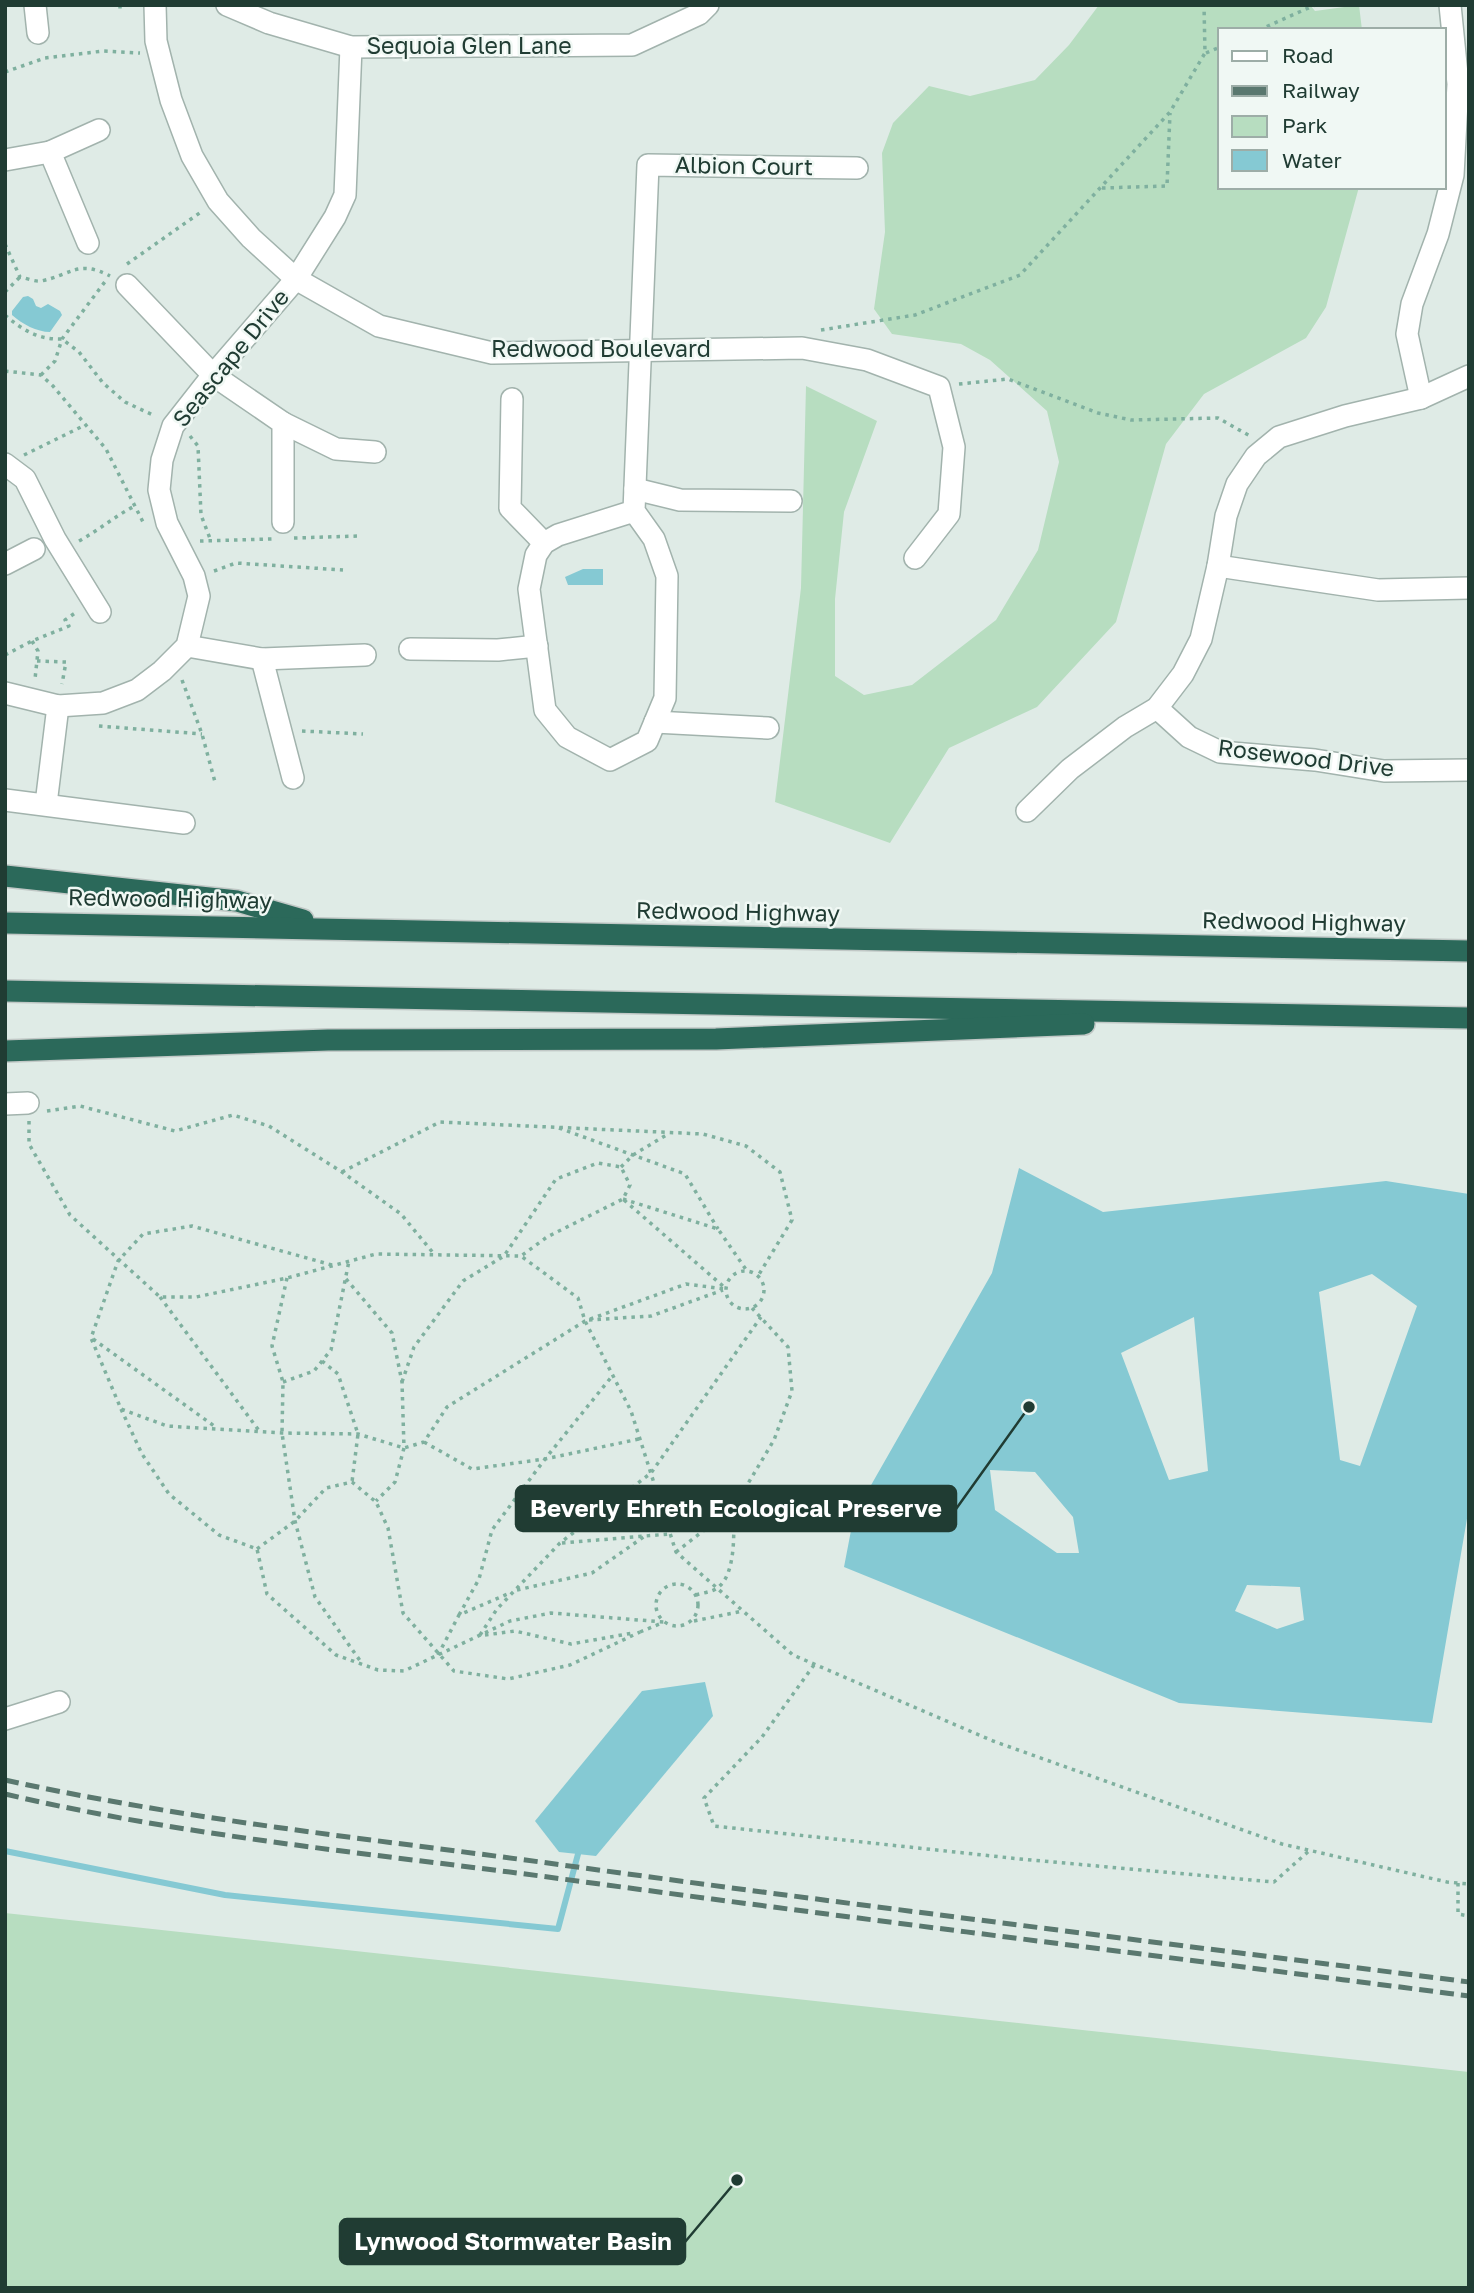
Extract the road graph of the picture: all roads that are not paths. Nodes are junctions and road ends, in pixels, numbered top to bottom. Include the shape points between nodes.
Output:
1 (35, 5) edge
2 (155, 5) edge
3 (227, 5) edge
4 (708, 5) edge
5 (1450, 5) edge
6 (38, 33) dead end
7 (351, 47) junction
8 (1463, 85) edge
9 (99, 130) dead end
10 (50, 152) junction
11 (5, 160) edge
12 (857, 168) dead end
13 (88, 243) dead end
14 (296, 278) junction
15 (118, 281) road end
16 (642, 350) junction
17 (213, 374) junction
18 (1469, 376) edge
19 (1421, 398) junction
20 (512, 399) dead end
21 (283, 423) junction
22 (375, 452) dead end
23 (11, 461) edge
24 (635, 489) junction
25 (791, 501) dead end
26 (634, 511) junction
27 (283, 522) dead end
28 (544, 543) junction
29 (34, 549) dead end
30 (915, 558) dead end
31 (5, 564) edge
32 (1218, 566) junction
33 (1469, 588) edge
34 (100, 612) dead end
35 (187, 646) junction
36 (537, 646) junction
37 (410, 649) dead end
38 (365, 655) dead end
39 (262, 659) junction
40 (5, 693) edge
41 (58, 706) junction
42 (1157, 708) junction
43 (655, 722) junction
44 (768, 728) dead end
45 (1469, 770) edge
46 (293, 778) dead end
47 (5, 800) edge
48 (46, 804) junction
49 (1027, 811) dead end
50 (184, 823) dead end
51 (5, 876) edge
52 (5, 923) edge
53 (328, 928) junction
54 (1469, 951) edge
55 (5, 991) edge
56 (1307, 1015) junction
57 (1469, 1018) edge
58 (5, 1051) edge
59 (29, 1103) road end
60 (5, 1104) edge
61 (59, 1702) dead end
62 (5, 1718) edge

1 - 6 street
2 - 14 street, Redwood Boulevard via 156,41 170,100 192,156 218,201
3 - 7 street, Sequoia Glen Lane via 269,23
4 - 7 street, Sequoia Glen Lane via 699,14 632,45
5 - 8 street
7 - 14 street, Seascape Drive via 345,195
8 - 19 street via 1453,175 1438,234 1412,304 1408,334
9 - 10 street
10 - 11 street
10 - 13 street
12 - 16 street, Albion Court via 648,165
14 - 16 street, Redwood Boulevard via 379,326 492,353
14 - 17 street, Seascape Drive
15 - 17 street
16 - 24 street
16 - 30 street, Redwood Boulevard via 802,348 867,360 939,387 954,447 949,514
17 - 21 street
17 - 35 street, Seascape Drive via 173,426 159,490 167,523 194,576 198,596
18 - 19 street
19 - 32 street via 1315,425 1279,437 1268,446 1237,484
20 - 28 street via 510,508
21 - 22 street via 336,449
21 - 27 street
23 - 34 street
24 - 25 street via 680,500
24 - 26 street
26 - 28 street
26 - 43 street via 654,539 667,576 665,698
28 - 36 street via 536,555 529,589
29 - 31 street
32 - 33 street via 1378,590
32 - 42 street via 1201,639 1183,674
35 - 39 street
35 - 41 street via 136,690 103,703
36 - 37 street
36 - 43 street via 545,710 567,737 610,760 647,741
38 - 39 street
39 - 46 street
40 - 41 street
41 - 48 street
42 - 45 street, Rosewood Drive via 1189,737 1220,752 1384,771
42 - 49 street via 1070,769
43 - 44 street
47 - 48 street
48 - 50 street
51 - 53 highway via 237,901
52 - 53 highway, Redwood Highway
53 - 54 highway, Redwood Highway
55 - 56 highway
56 - 57 highway
56 - 58 highway via 716,1038 328,1040
59 - 60 street
61 - 62 street

